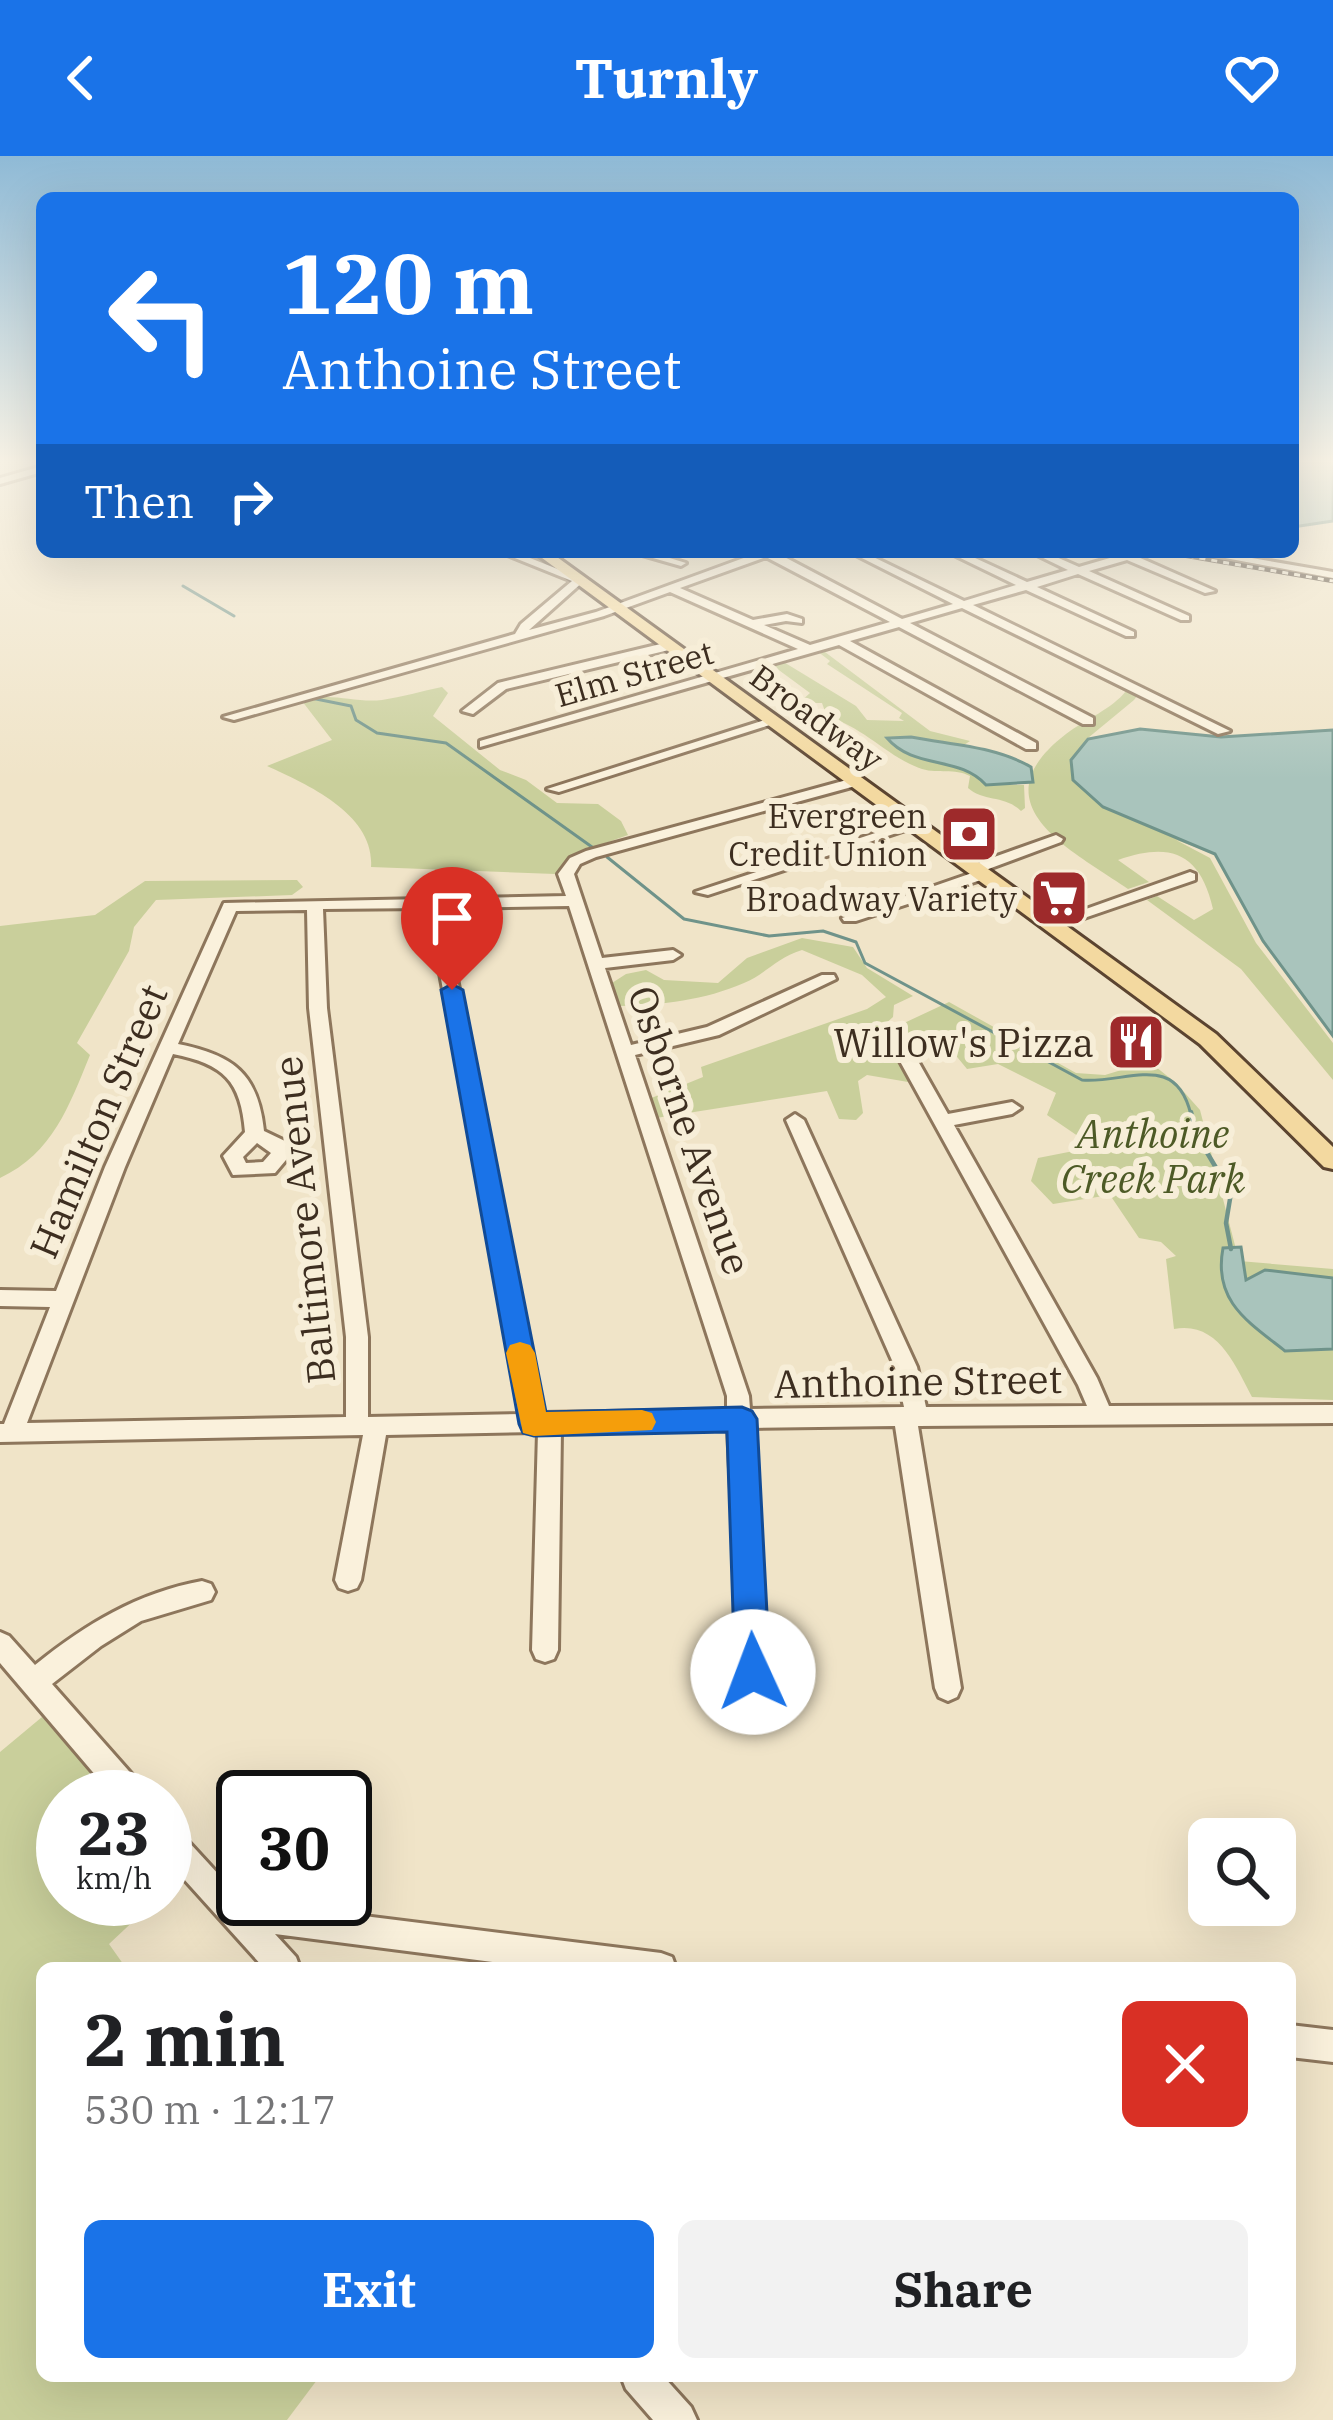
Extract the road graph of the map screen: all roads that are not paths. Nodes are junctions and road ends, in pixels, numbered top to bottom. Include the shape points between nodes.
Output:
1 (547, 568) edge
2 (563, 568) edge
3 (726, 568) edge
4 (798, 568) edge
5 (887, 568) edge
6 (986, 568) edge
7 (1070, 568) edge
8 (1088, 568) edge
9 (1154, 568) edge
10 (1290, 568) edge
11 (1077, 571) junction
12 (1333, 575) edge
13 (580, 580) junction
14 (1025, 586) junction
15 (670, 588) junction
16 (1209, 591) dead end
17 (962, 604) junction
18 (617, 608) junction
19 (1185, 618) dead end
20 (798, 621) dead end
21 (900, 623) junction
22 (751, 624) junction
23 (1130, 634) dead end
24 (520, 637) junction
25 (839, 640) junction
26 (669, 646) junction
27 (808, 650) junction
28 (713, 677) junction
29 (468, 711) dead end
30 (229, 717) dead end
31 (1088, 721) dead end
32 (773, 722) junction
33 (1223, 731) dead end
34 (485, 744) dead end
35 (1031, 746) dead end
36 (854, 782) junction
37 (554, 789) dead end
38 (914, 825) junction
39 (1057, 839) dead end
40 (978, 872) junction
41 (1190, 877) dead end
42 (703, 892) dead end
43 (575, 901) junction
44 (315, 904) junction
45 (436, 904) junction
46 (850, 918) dead end
47 (1049, 925) junction
48 (673, 956) dead end
49 (597, 964) junction
50 (828, 979) dead end
51 (168, 1048) junction
52 (626, 1052) junction
53 (905, 1054) dead end
54 (1012, 1108) dead end
55 (795, 1120) dead end
56 (942, 1120) junction
57 (255, 1134) dead end
58 (1333, 1161) edge
59 (0, 1298) edge
60 (61, 1299) junction
61 (1101, 1414) junction
62 (1333, 1414) edge
63 (911, 1417) junction
64 (742, 1419) junction
65 (542, 1424) junction
66 (366, 1426) junction
67 (6, 1433) edge
68 (348, 1580) dead end
69 (202, 1592) dead end
70 (0, 1644) edge
71 (545, 1651) dead end
72 (753, 1672) dead end
73 (33, 1683) junction
74 (948, 1688) dead end
75 (109, 1770) edge
76 (192, 1865) edge
77 (216, 1891) edge
78 (249, 1926) edge
79 (327, 1926) edge
80 (280, 1962) edge
81 (613, 1962) edge
82 (1296, 2042) edge
83 (1333, 2046) edge
84 (644, 2382) edge
85 (678, 2420) edge

1 - 13 street
2 - 13 main road, Broadway
3 - 15 street
4 - 21 street
5 - 17 street
6 - 14 street
7 - 11 street
8 - 11 street, Elm Street
9 - 16 street
10 - 12 street
11 - 14 street, Elm Street
11 - 19 street
13 - 18 main road, Broadway
13 - 24 street
14 - 17 street, Elm Street
14 - 23 street
15 - 18 street
15 - 22 street
17 - 21 street, Elm Street
17 - 33 street
18 - 24 street
18 - 26 main road, Broadway
20 - 22 street
21 - 25 street, Elm Street
21 - 31 street
22 - 27 street
24 - 30 street
25 - 27 street, Elm Street
25 - 35 street
26 - 28 main road, Broadway
26 - 29 street via 502,686
27 - 28 street, Elm Street
28 - 32 main road, Broadway
28 - 34 street, Elm Street
32 - 36 main road, Broadway
32 - 37 street
36 - 38 main road, Broadway
36 - 43 street, Osborne Avenue via 591,854 566,874
38 - 40 main road, Broadway
38 - 42 street
39 - 40 street
40 - 46 street
40 - 47 main road, Broadway
41 - 47 street
43 - 45 street
43 - 49 street, Osborne Avenue
44 - 45 street
44 - 51 street, Hamilton Street via 230,906
44 - 66 street, Baltimore Avenue via 318,1008
45 - 65 street
47 - 58 main road, Broadway via 1223,1052
48 - 49 street
49 - 52 street, Osborne Avenue
50 - 52 street via 713,1030
51 - 57 street via 214,1060 243,1080
51 - 60 street, Hamilton Street
52 - 64 street, Osborne Avenue
53 - 56 street
54 - 56 street
55 - 63 street via 906,1367
56 - 61 street
59 - 60 street
60 - 67 street, Hamilton Street
61 - 62 street, Anthoine Street
61 - 63 street, Anthoine Street
63 - 64 street, Anthoine Street
63 - 74 street
64 - 65 street, Anthoine Street
64 - 72 street, Osborne Avenue
65 - 66 street, Anthoine Street
65 - 71 street
66 - 67 street, Anthoine Street
66 - 68 street, Baltimore Avenue
69 - 73 street via 122,1614
70 - 73 street
73 - 75 street
76 - 77 street
78 - 80 street
79 - 81 street
82 - 83 street
84 - 85 street

